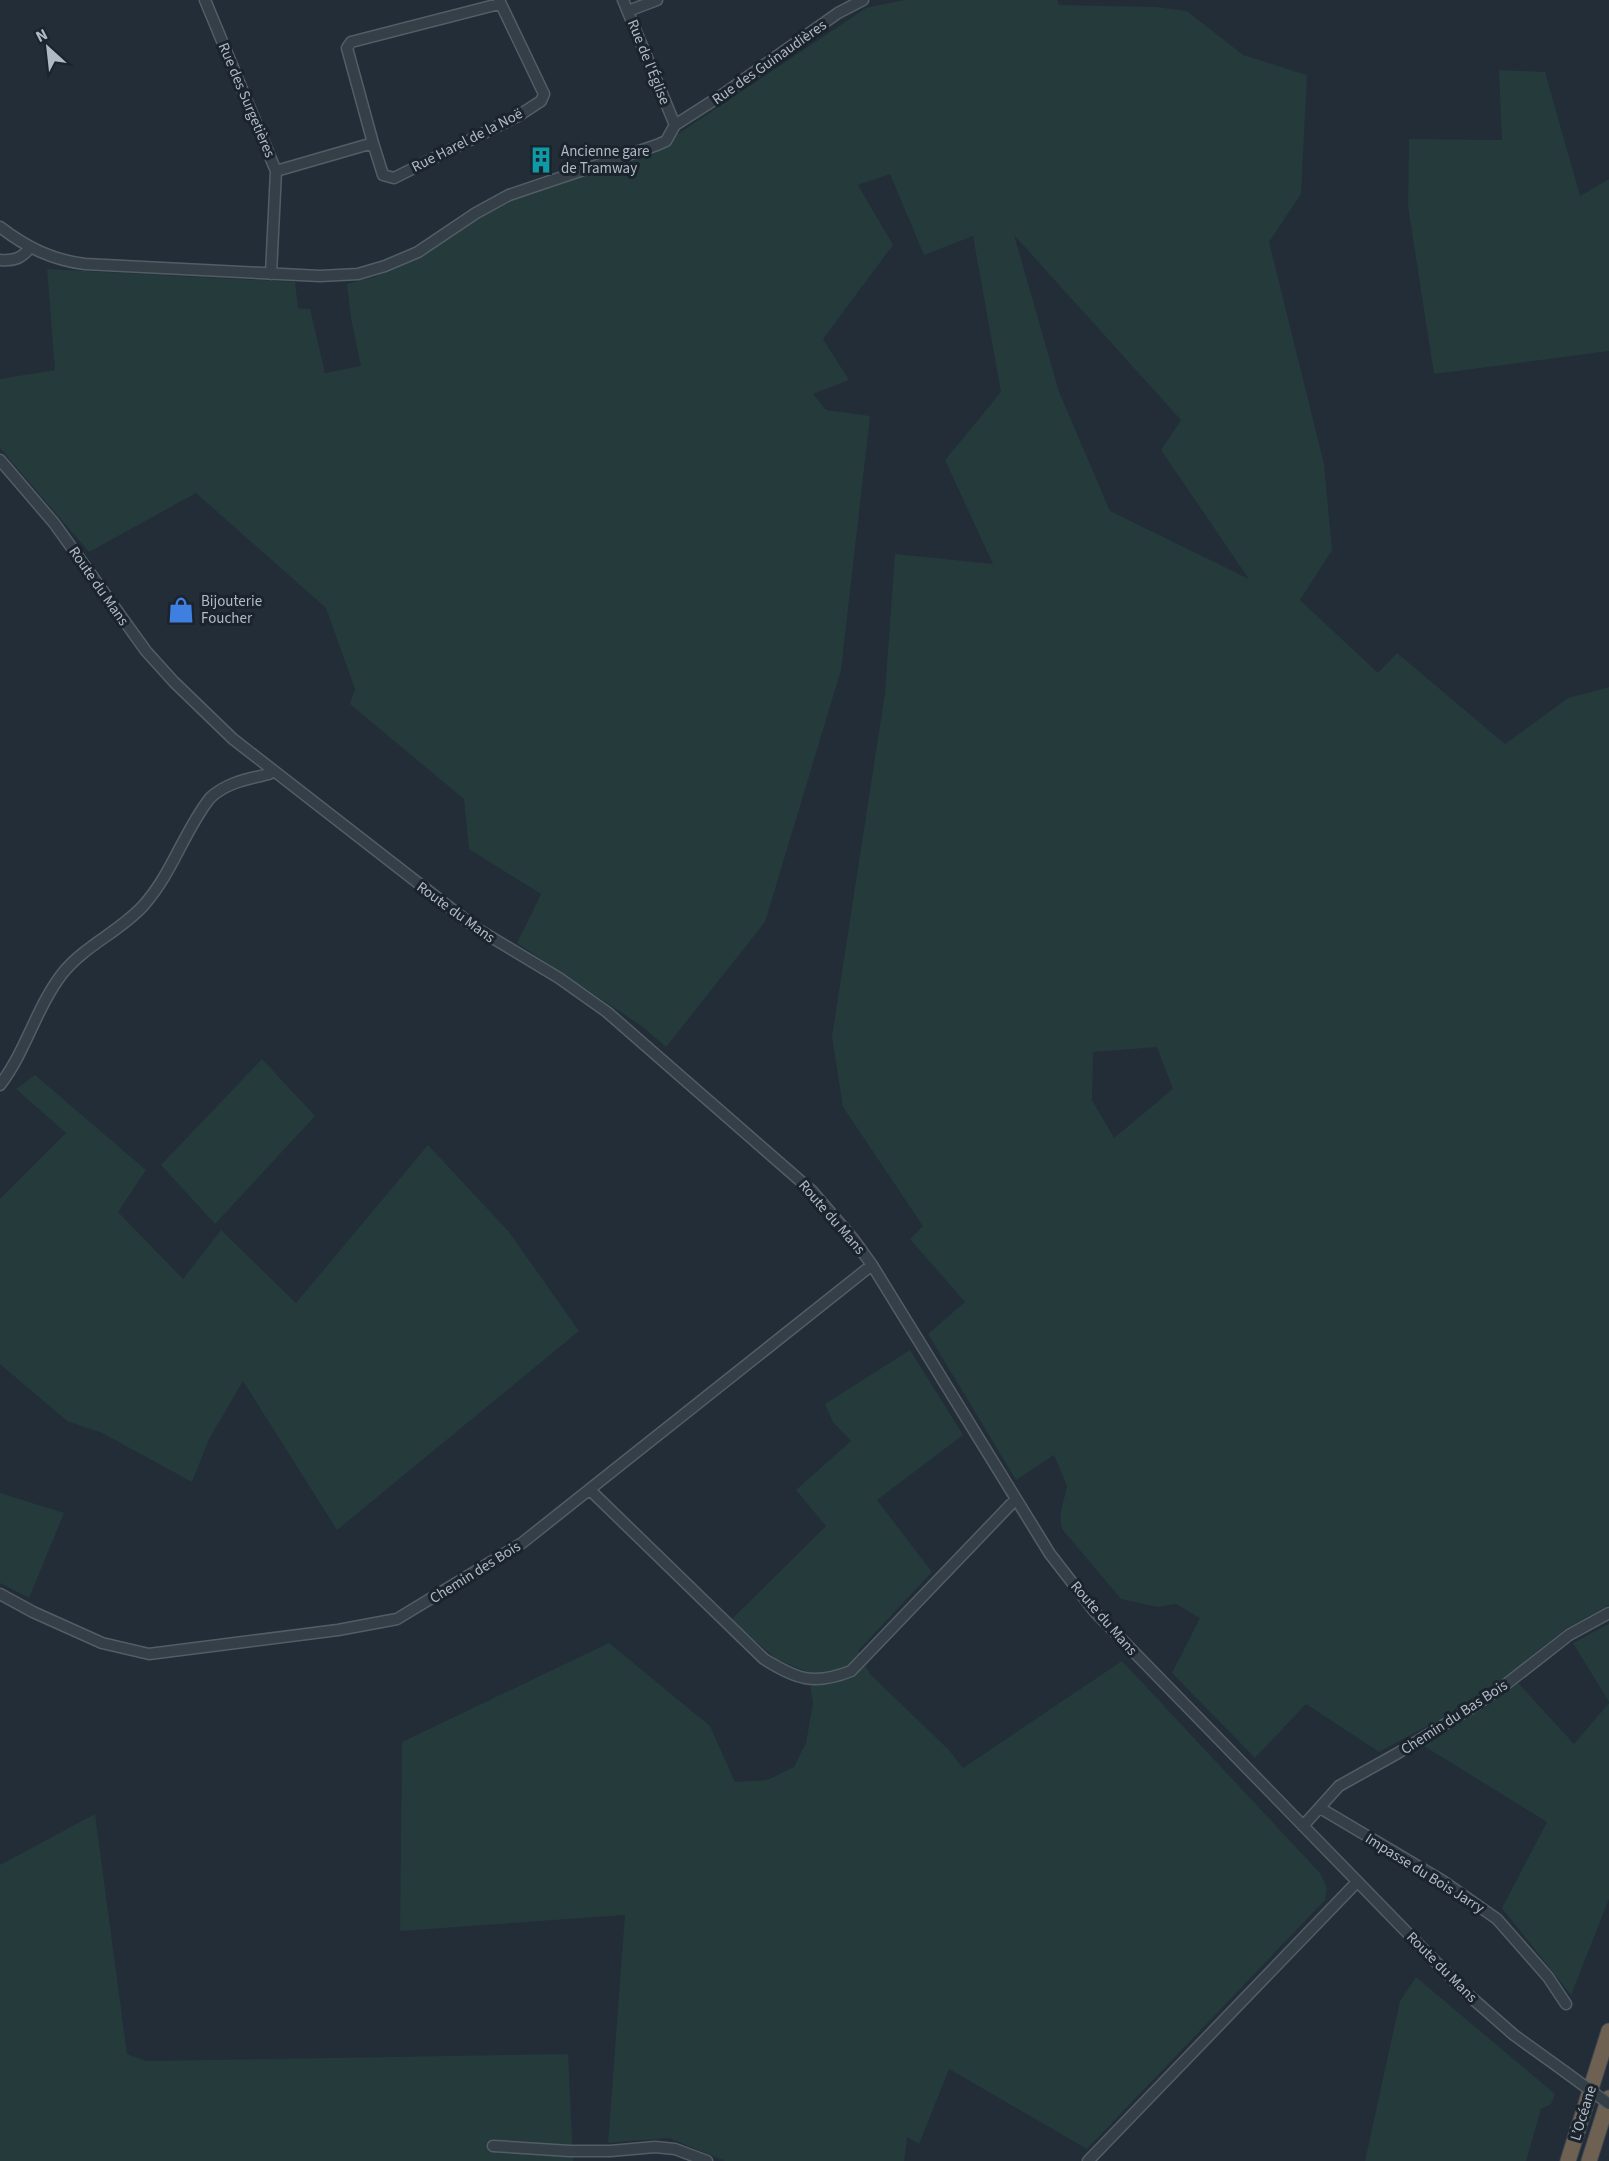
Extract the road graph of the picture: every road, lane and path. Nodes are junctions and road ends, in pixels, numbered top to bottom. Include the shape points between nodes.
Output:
1 (205, 0) edge
2 (623, 0) edge
3 (657, 0) edge
4 (863, 0) edge
5 (499, 2) edge
6 (628, 11) junction
7 (675, 125) junction
8 (373, 143) junction
9 (276, 171) junction
10 (0, 227) edge
11 (30, 247) junction
12 (0, 260) edge
13 (271, 274) junction
14 (0, 460) edge
15 (272, 770) junction
16 (0, 1085) edge
17 (872, 1265) junction
18 (590, 1490) junction
19 (1016, 1500) junction
20 (0, 1594) edge
21 (1609, 1612) edge
22 (1320, 1808) junction
23 (1303, 1827) junction
24 (1357, 1882) junction
25 (1566, 2004) dead end
26 (1609, 2031) edge
27 (1609, 2098) edge
28 (1609, 2104) edge
29 (493, 2145) dead end
30 (707, 2161) edge
31 (1088, 2161) edge
32 (1568, 2161) edge
33 (1589, 2161) edge

1 - 9 street, Rue des Surgetières
2 - 6 street, Rue de l'Église
3 - 6 street
4 - 7 street, Rue des Guinaudières via 838,13
5 - 8 street, Rue Harel de la Noë via 351,42 347,48
5 - 8 street, Rue Harel de la Noë via 544,93 541,101 394,178 383,175
6 - 7 street, Rue de l'Église
7 - 13 street, Rue des Guinaudières via 666,141 509,195 418,252 385,267 340,276
8 - 9 street
9 - 13 street, Rue des Surgetières
10 - 11 street, Rue des Guinaudières
11 - 12 street via 19,258
11 - 13 street, Rue des Guinaudières via 85,264
14 - 15 street, Route du Mans via 54,523 162,669 232,739
15 - 16 street via 223,787 210,798 155,891 126,922 63,974
15 - 17 street, Route du Mans via 467,922 583,994 615,1019 806,1186
17 - 18 street, Chemin des Bois
17 - 19 street, Route du Mans
18 - 19 street via 764,1659 809,1680 851,1671
18 - 20 street, Chemin des Bois via 522,1543 414,1610 397,1618 338,1630 149,1654 102,1643
19 - 23 street, Route du Mans via 1050,1554 1095,1612
21 - 22 street, Chemin du Bas Bois via 1569,1635 1473,1707 1339,1786
22 - 23 street, Chemin du Bas Bois
22 - 25 street, Impasse du Bois Jarry via 1443,1881 1497,1919 1548,1977
23 - 24 street, Route du Mans
24 - 28 street, Route du Mans, bridge via 1465,1992 1514,2035
24 - 31 street
26 - 32 highway, L’Océane
27 - 33 highway, L’Océane
29 - 30 street via 570,2151 655,2147 675,2149

